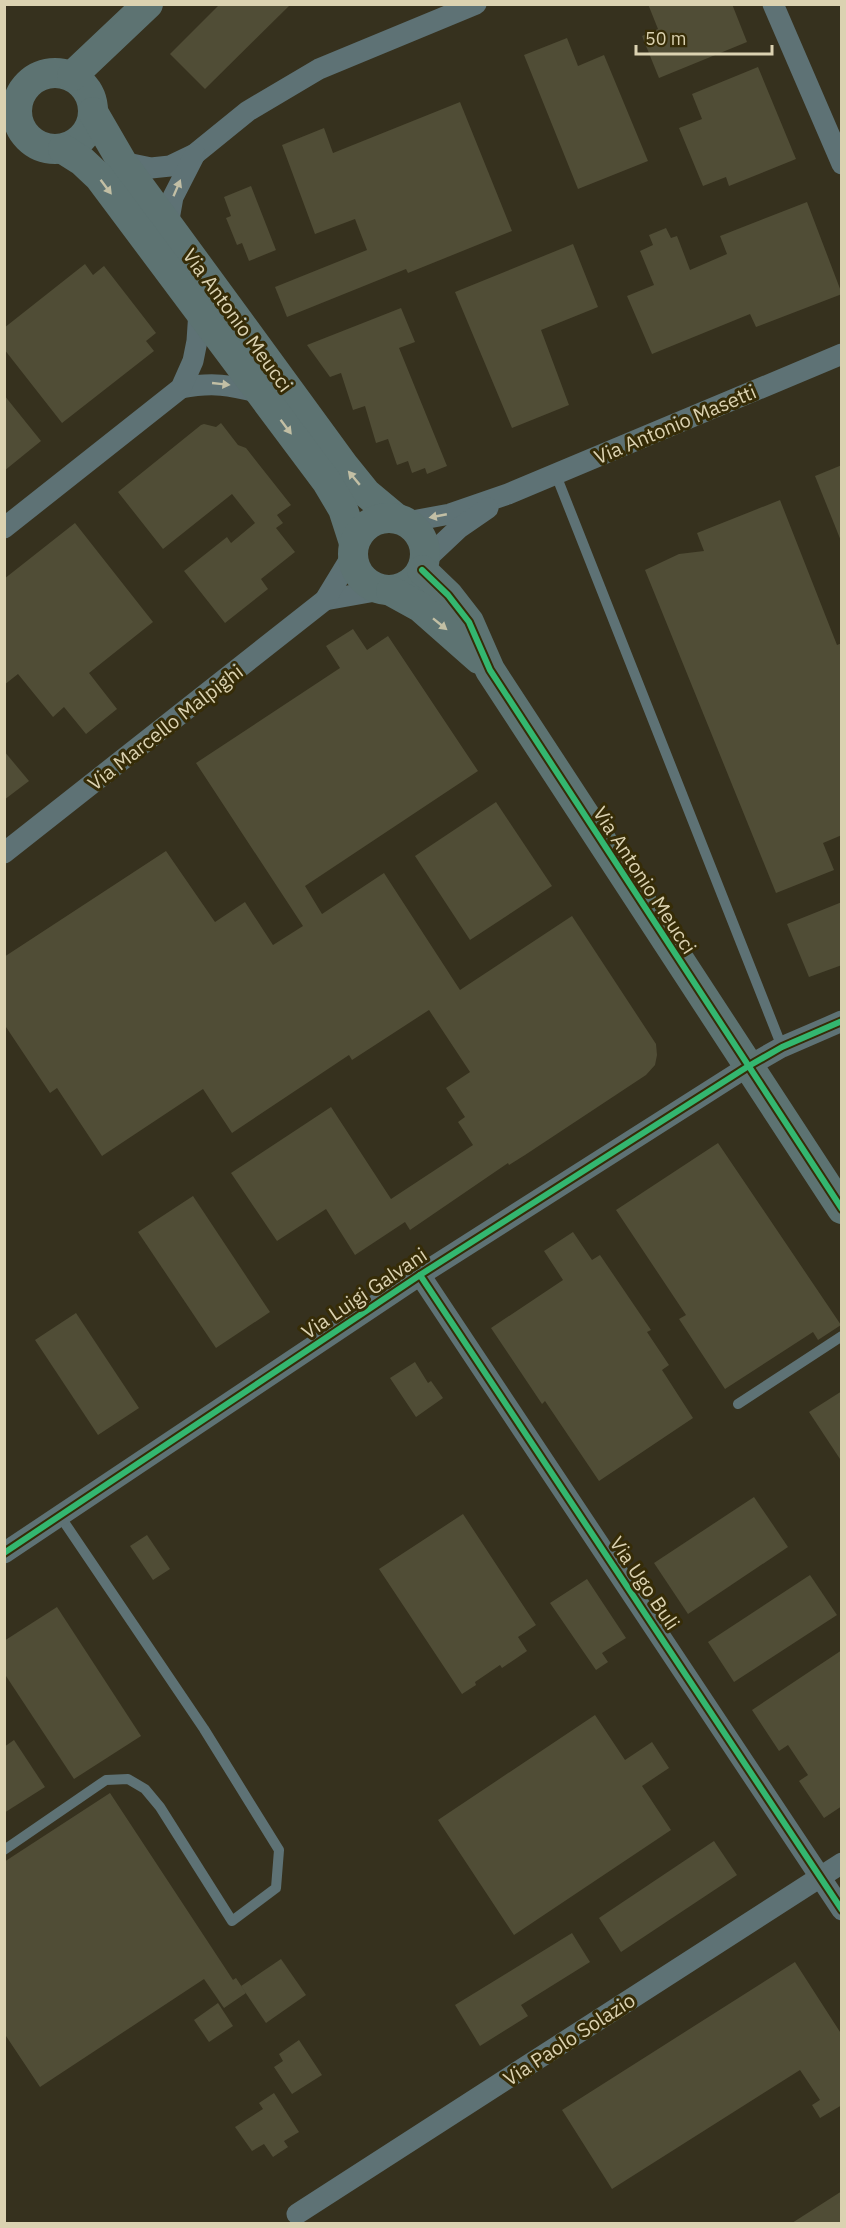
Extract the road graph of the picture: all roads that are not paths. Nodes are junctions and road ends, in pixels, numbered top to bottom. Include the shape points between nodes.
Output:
1 (148, 4) edge
2 (476, 4) edge
3 (773, 4) edge
4 (72, 76) junction
5 (93, 112) junction
6 (12, 135) edge
7 (63, 149) junction
8 (195, 154) junction
9 (122, 162) junction
10 (842, 164) edge
11 (168, 225) junction
12 (199, 311) junction
13 (842, 354) edge
14 (180, 388) junction
15 (261, 393) junction
16 (556, 475) junction
17 (508, 494) junction
18 (401, 520) junction
19 (4, 528) edge
20 (353, 549) junction
21 (424, 565) junction
22 (386, 591) junction
23 (325, 600) junction
24 (490, 670) junction
25 (4, 853) edge
26 (842, 1021) edge
27 (782, 1047) junction
28 (747, 1067) junction
29 (842, 1209) edge
30 (420, 1275) junction
31 (842, 1336) edge
32 (738, 1404) dead end
33 (60, 1516) junction
34 (4, 1553) edge
35 (4, 1850) edge
36 (842, 1863) edge
37 (820, 1877) junction
38 (842, 1910) edge
39 (297, 2214) dead end

1 - 4 street
2 - 8 street via 319,69 248,111
3 - 10 street
4 - 5 street via 88,91
4 - 6 street via 46,74 23,88
5 - 7 street via 84,135
5 - 9 street, Via Antonio Meucci
6 - 7 street via 27,138 38,146
7 -> 12 street, Via Antonio Meucci via 99,177
8 - 9 street via 170,166 151,168
11 -> 8 street via 173,197
9 - 11 street, Via Antonio Meucci
18 -> 11 street, Via Antonio Meucci via 366,493 345,467
12 - 14 street via 193,361
12 - 15 street, Via Antonio Meucci
13 - 16 street, Via Antonio Masetti
14 -> 15 street via 207,383
14 - 19 street
15 -> 20 street, Via Antonio Meucci via 343,509
16 - 17 street, Via Antonio Masetti
16 - 27 lane
17 -> 18 street, Via Antonio Masetti via 450,514
17 - 21 street, Via Antonio Masetti via 459,528
18 - 20 street via 375,521 359,534
18 - 21 street via 422,538
20 - 22 street via 359,575 366,583
20 - 23 street, Via Marcello Malpighi
21 - 22 street via 407,586
21 - 24 street, Via Antonio Meucci via 468,622
22 - 23 street, Via Marcello Malpighi
22 -> 24 street, Via Antonio Meucci via 428,614
23 - 25 street, Via Marcello Malpighi
24 - 28 street, Via Antonio Meucci
26 - 27 street, Via Luigi Galvani
27 - 28 street, Via Luigi Galvani
28 - 29 street, Via Antonio Meucci
28 - 30 street, Via Luigi Galvani
30 - 33 street, Via Luigi Galvani
30 - 37 street, Via Ugo Buli
31 - 32 lane
33 - 34 street, Via Luigi Galvani
33 - 35 lane via 204,1729 279,1850 276,1888 231,1921 160,1807 145,1789 128,1779 106,1780
36 - 37 street, Via Paolo Solazio
37 - 38 street, Via Ugo Buli
37 - 39 street, Via Paolo Solazio

